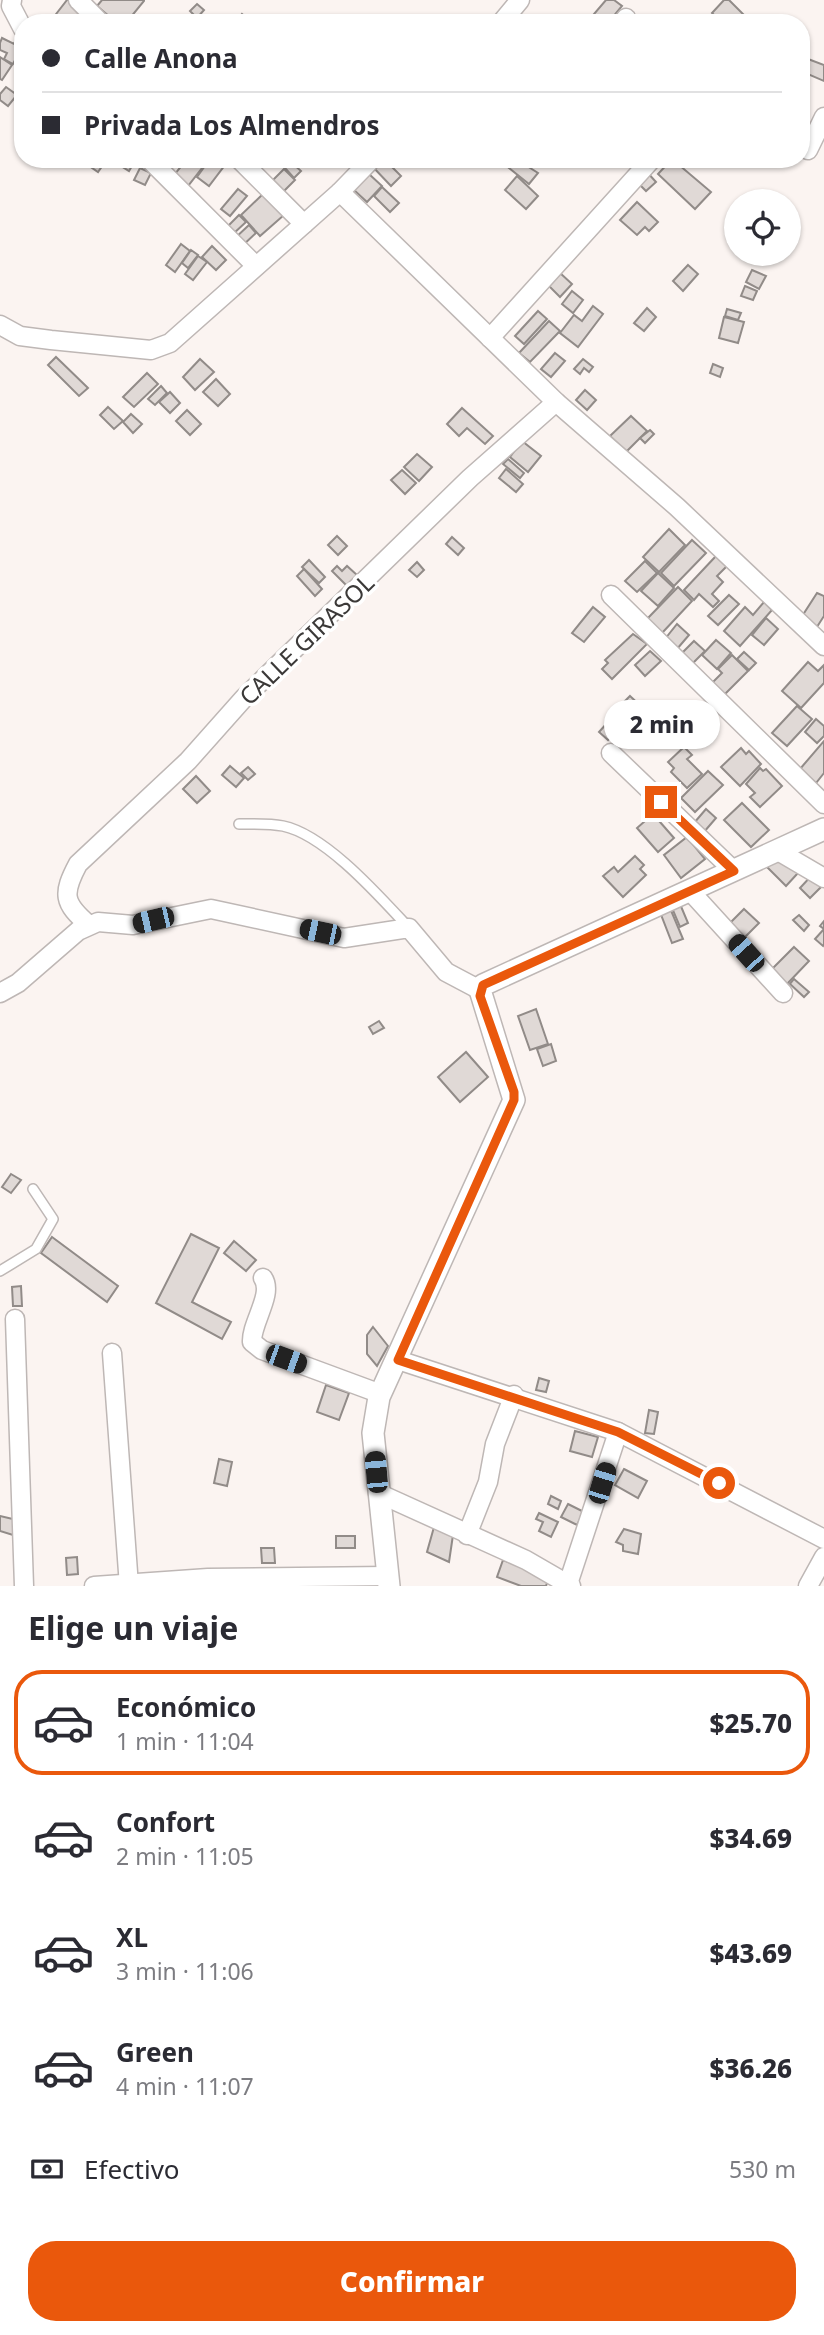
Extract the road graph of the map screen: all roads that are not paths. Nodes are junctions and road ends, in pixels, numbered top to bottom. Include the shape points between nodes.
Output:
1 (78, 0) edge
2 (520, 0) edge
3 (92, 14) edge
4 (508, 14) edge
5 (824, 117) edge
6 (811, 151) edge
7 (158, 168) edge
8 (248, 168) edge
9 (363, 168) edge
10 (644, 168) edge
11 (340, 192) junction
12 (304, 224) junction
13 (256, 266) junction
14 (0, 325) edge
15 (489, 338) junction
16 (555, 402) junction
17 (611, 595) dead end
18 (824, 646) edge
19 (611, 753) dead end
20 (824, 804) edge
21 (239, 824) dead end
22 (824, 829) edge
23 (778, 851) junction
24 (734, 871) junction
25 (824, 878) edge
26 (691, 891) junction
27 (89, 925) junction
28 (408, 928) junction
29 (480, 990) junction
30 (0, 993) edge
31 (783, 993) dead end
32 (33, 1189) dead end
33 (0, 1271) edge
34 (263, 1278) dead end
35 (15, 1319) dead end
36 (112, 1353) dead end
37 (398, 1360) junction
38 (381, 1394) junction
39 (514, 1395) junction
40 (618, 1432) junction
41 (378, 1493) junction
42 (467, 1535) junction
43 (824, 1539) edge
44 (824, 1558) edge
45 (388, 1581) edge
46 (129, 1585) edge
47 (570, 1585) edge
48 (24, 1586) edge
49 (94, 1586) edge
50 (808, 1586) edge

1 - 3 street
2 - 4 street
5 - 6 street
7 - 13 street
8 - 12 street
9 - 11 street
10 - 15 street
11 - 12 street
11 - 15 street
12 - 13 street
13 - 14 street via 170,343 151,350 20,336
15 - 16 street
16 - 18 street via 677,507
16 - 27 street, CALLE GIRASOL via 470,478 244,698 188,761 78,864 66,896 72,911
17 - 20 street
19 - 24 street
21 - 28 lane via 285,826 318,844 357,874
22 - 23 street
23 - 24 street
23 - 25 street
24 - 26 street
26 - 29 street
26 - 31 street
27 - 28 street via 133,925 211,908 344,938
27 - 30 street
28 - 29 street via 446,972
29 - 37 street via 514,1100
32 - 33 lane via 54,1219 36,1249
34 - 38 street via 267,1288 252,1342 262,1350
35 - 48 street
36 - 46 street
37 - 38 street
37 - 39 street
38 - 41 street via 373,1433
39 - 40 street
39 - 42 street
40 - 43 street
40 - 47 street
41 - 42 street
41 - 45 street
42 - 47 street
44 - 50 street
45 - 46 street via 208,1578
46 - 49 street

